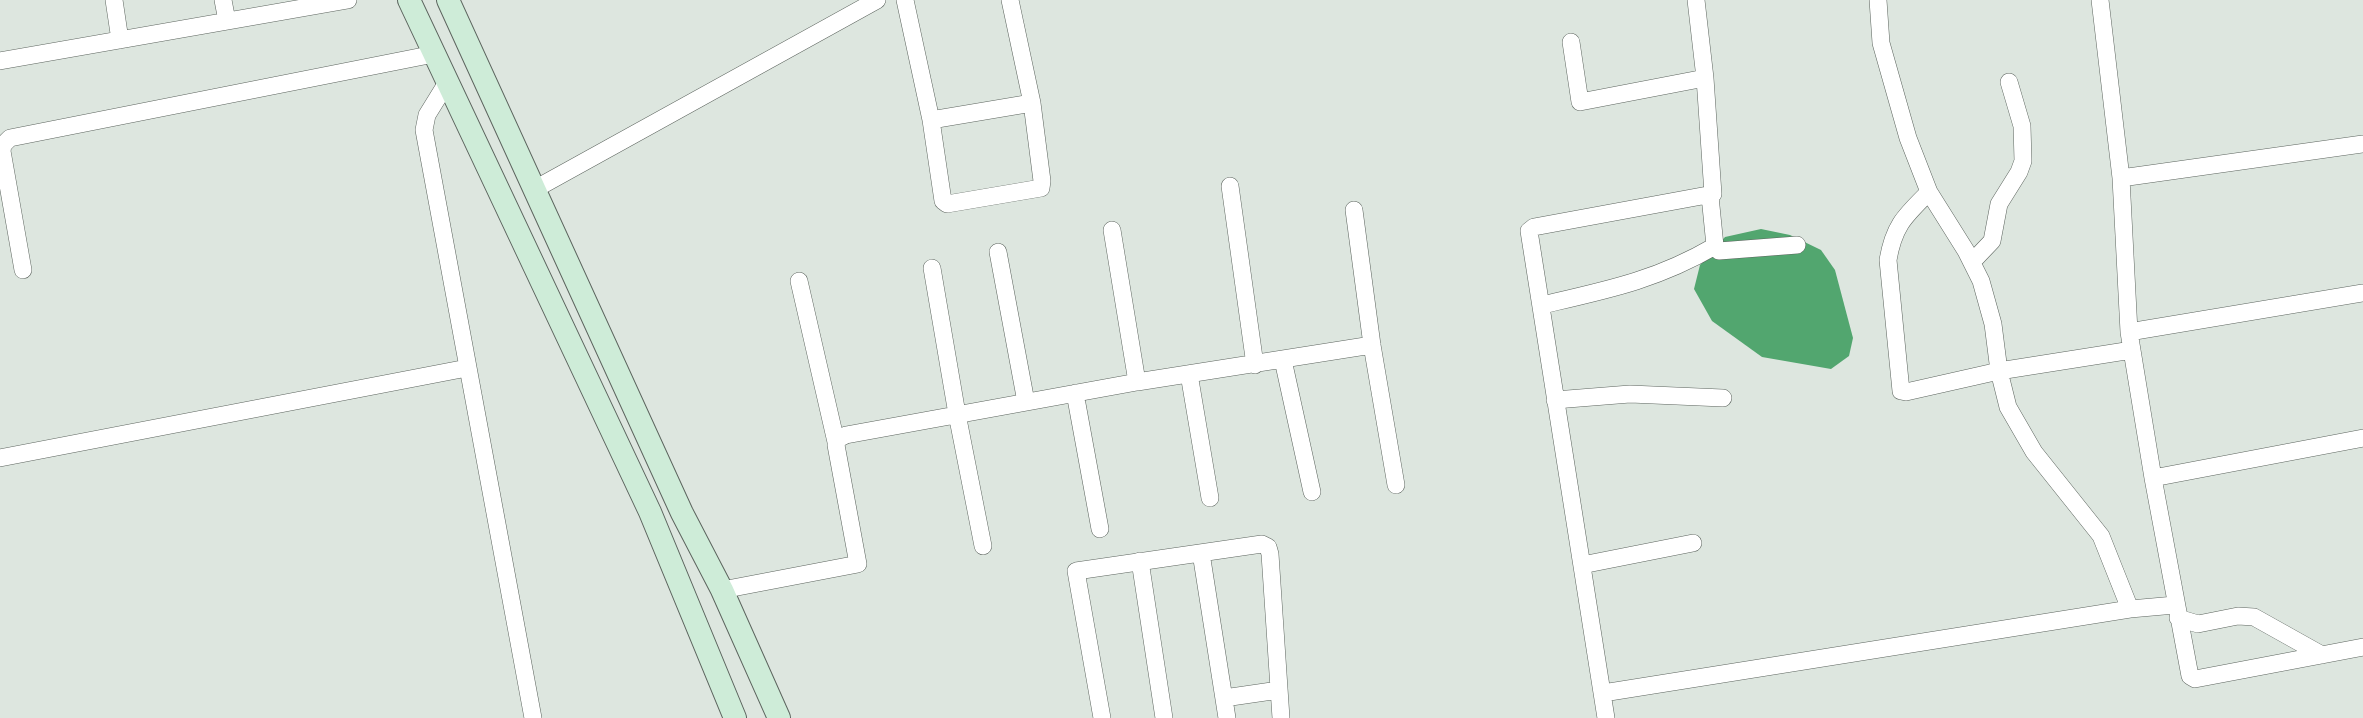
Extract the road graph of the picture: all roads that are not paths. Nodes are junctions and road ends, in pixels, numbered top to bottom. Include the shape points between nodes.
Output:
1 (114, 0) edge
2 (224, 0) edge
3 (348, 0) edge
4 (409, 0) edge
5 (448, 0) edge
6 (877, 0) edge
7 (905, 0) edge
8 (1010, 0) edge
9 (1696, 0) edge
10 (1878, 0) edge
11 (2100, 0) edge
12 (227, 21) junction
13 (120, 40) junction
14 (1571, 42) dead end
15 (434, 54) junction
16 (0, 61) edge
17 (1705, 78) junction
18 (448, 81) junction
19 (2009, 82) dead end
20 (1032, 103) junction
21 (931, 120) junction
22 (2363, 144) edge
23 (2121, 178) junction
24 (1230, 186) dead end
25 (534, 189) junction
26 (1929, 192) junction
27 (1710, 196) junction
28 (1354, 210) dead end
29 (1112, 230) dead end
30 (1797, 244) dead end
31 (1715, 246) junction
32 (998, 252) dead end
33 (1972, 262) junction
34 (932, 268) dead end
35 (23, 270) dead end
36 (799, 281) dead end
37 (2363, 293) edge
38 (1542, 305) junction
39 (2130, 332) junction
40 (1372, 345) junction
41 (2132, 350) junction
42 (1283, 360) junction
43 (1256, 365) junction
44 (467, 368) junction
45 (1999, 371) junction
46 (1189, 374) junction
47 (1137, 382) junction
48 (1075, 393) junction
49 (1723, 398) dead end
50 (1555, 400) junction
51 (1026, 402) junction
52 (957, 414) junction
53 (2363, 438) edge
54 (836, 442) junction
55 (0, 458) edge
56 (2153, 478) junction
57 (1396, 485) dead end
58 (1312, 492) dead end
59 (1210, 498) dead end
60 (1100, 529) dead end
61 (1693, 543) dead end
62 (983, 546) dead end
63 (1201, 553) junction
64 (1140, 561) junction
65 (1582, 565) junction
66 (722, 590) junction
67 (2130, 609) junction
68 (2177, 611) junction
69 (2363, 647) edge
70 (2322, 655) junction
71 (1279, 690) junction
72 (1602, 693) junction
73 (1224, 698) junction
74 (533, 718) edge
75 (735, 718) edge
76 (779, 718) edge
77 (1102, 718) edge
78 (1164, 718) edge
79 (1227, 718) edge
80 (1281, 718) edge
81 (1606, 718) edge

1 - 13 street
2 - 12 street
3 - 12 street
4 - 15 main road
5 - 25 main road
6 - 25 street
7 - 21 street
8 - 20 street
9 - 17 street
10 - 26 street via 1881,43 1892,88
11 - 23 street
12 - 13 street
13 - 16 street
14 - 17 street via 1579,99 1582,102
15 - 18 main road
15 - 35 street via 10,138 3,145 2,151
17 - 27 street via 1714,192
18 - 44 street via 427,115 424,130
18 - 75 main road via 650,512
19 - 33 street via 2022,126 2023,161 1999,204 1992,241
20 - 21 street
20 - 21 street via 1042,181 1041,188 1035,190 945,204
22 - 23 street
23 - 39 street
24 - 43 street
25 - 66 main road via 682,513
26 - 33 street
26 - 45 street via 1902,218 1890,246 1888,260 1900,390 1906,392
27 - 31 street
27 - 38 street via 1532,228 1529,235
28 - 40 street
29 - 47 street
30 - 31 street via 1720,251
31 - 38 street via 1684,264 1650,278
32 - 51 street
33 - 45 street via 1981,281 1993,324
34 - 52 street
36 - 54 street
37 - 39 street
38 - 50 street
39 - 41 street
40 - 42 street
40 - 57 street
41 - 45 street
41 - 56 street
42 - 43 street
42 - 58 street
43 - 46 street
44 - 55 street
44 - 74 street
45 - 67 street via 2006,402 2015,423 2056,481 2101,536
46 - 47 street
46 - 59 street
47 - 48 street
48 - 51 street
48 - 60 street
49 - 50 street via 1630,394
50 - 65 street
51 - 52 street
52 - 54 street via 846,435
52 - 62 street
53 - 56 street
54 - 66 street via 858,564
56 - 68 street
61 - 65 street
63 - 64 street
63 - 71 street via 1262,544 1268,547
63 - 73 street
64 - 77 street via 1076,571
64 - 78 street
65 - 72 street
66 - 76 main road
67 - 68 street
67 - 72 street
68 - 70 street via 2198,624 2238,616 2254,617
68 - 70 street via 2189,674 2193,679
69 - 70 street
71 - 73 street
71 - 80 street
72 - 81 street
73 - 79 street

